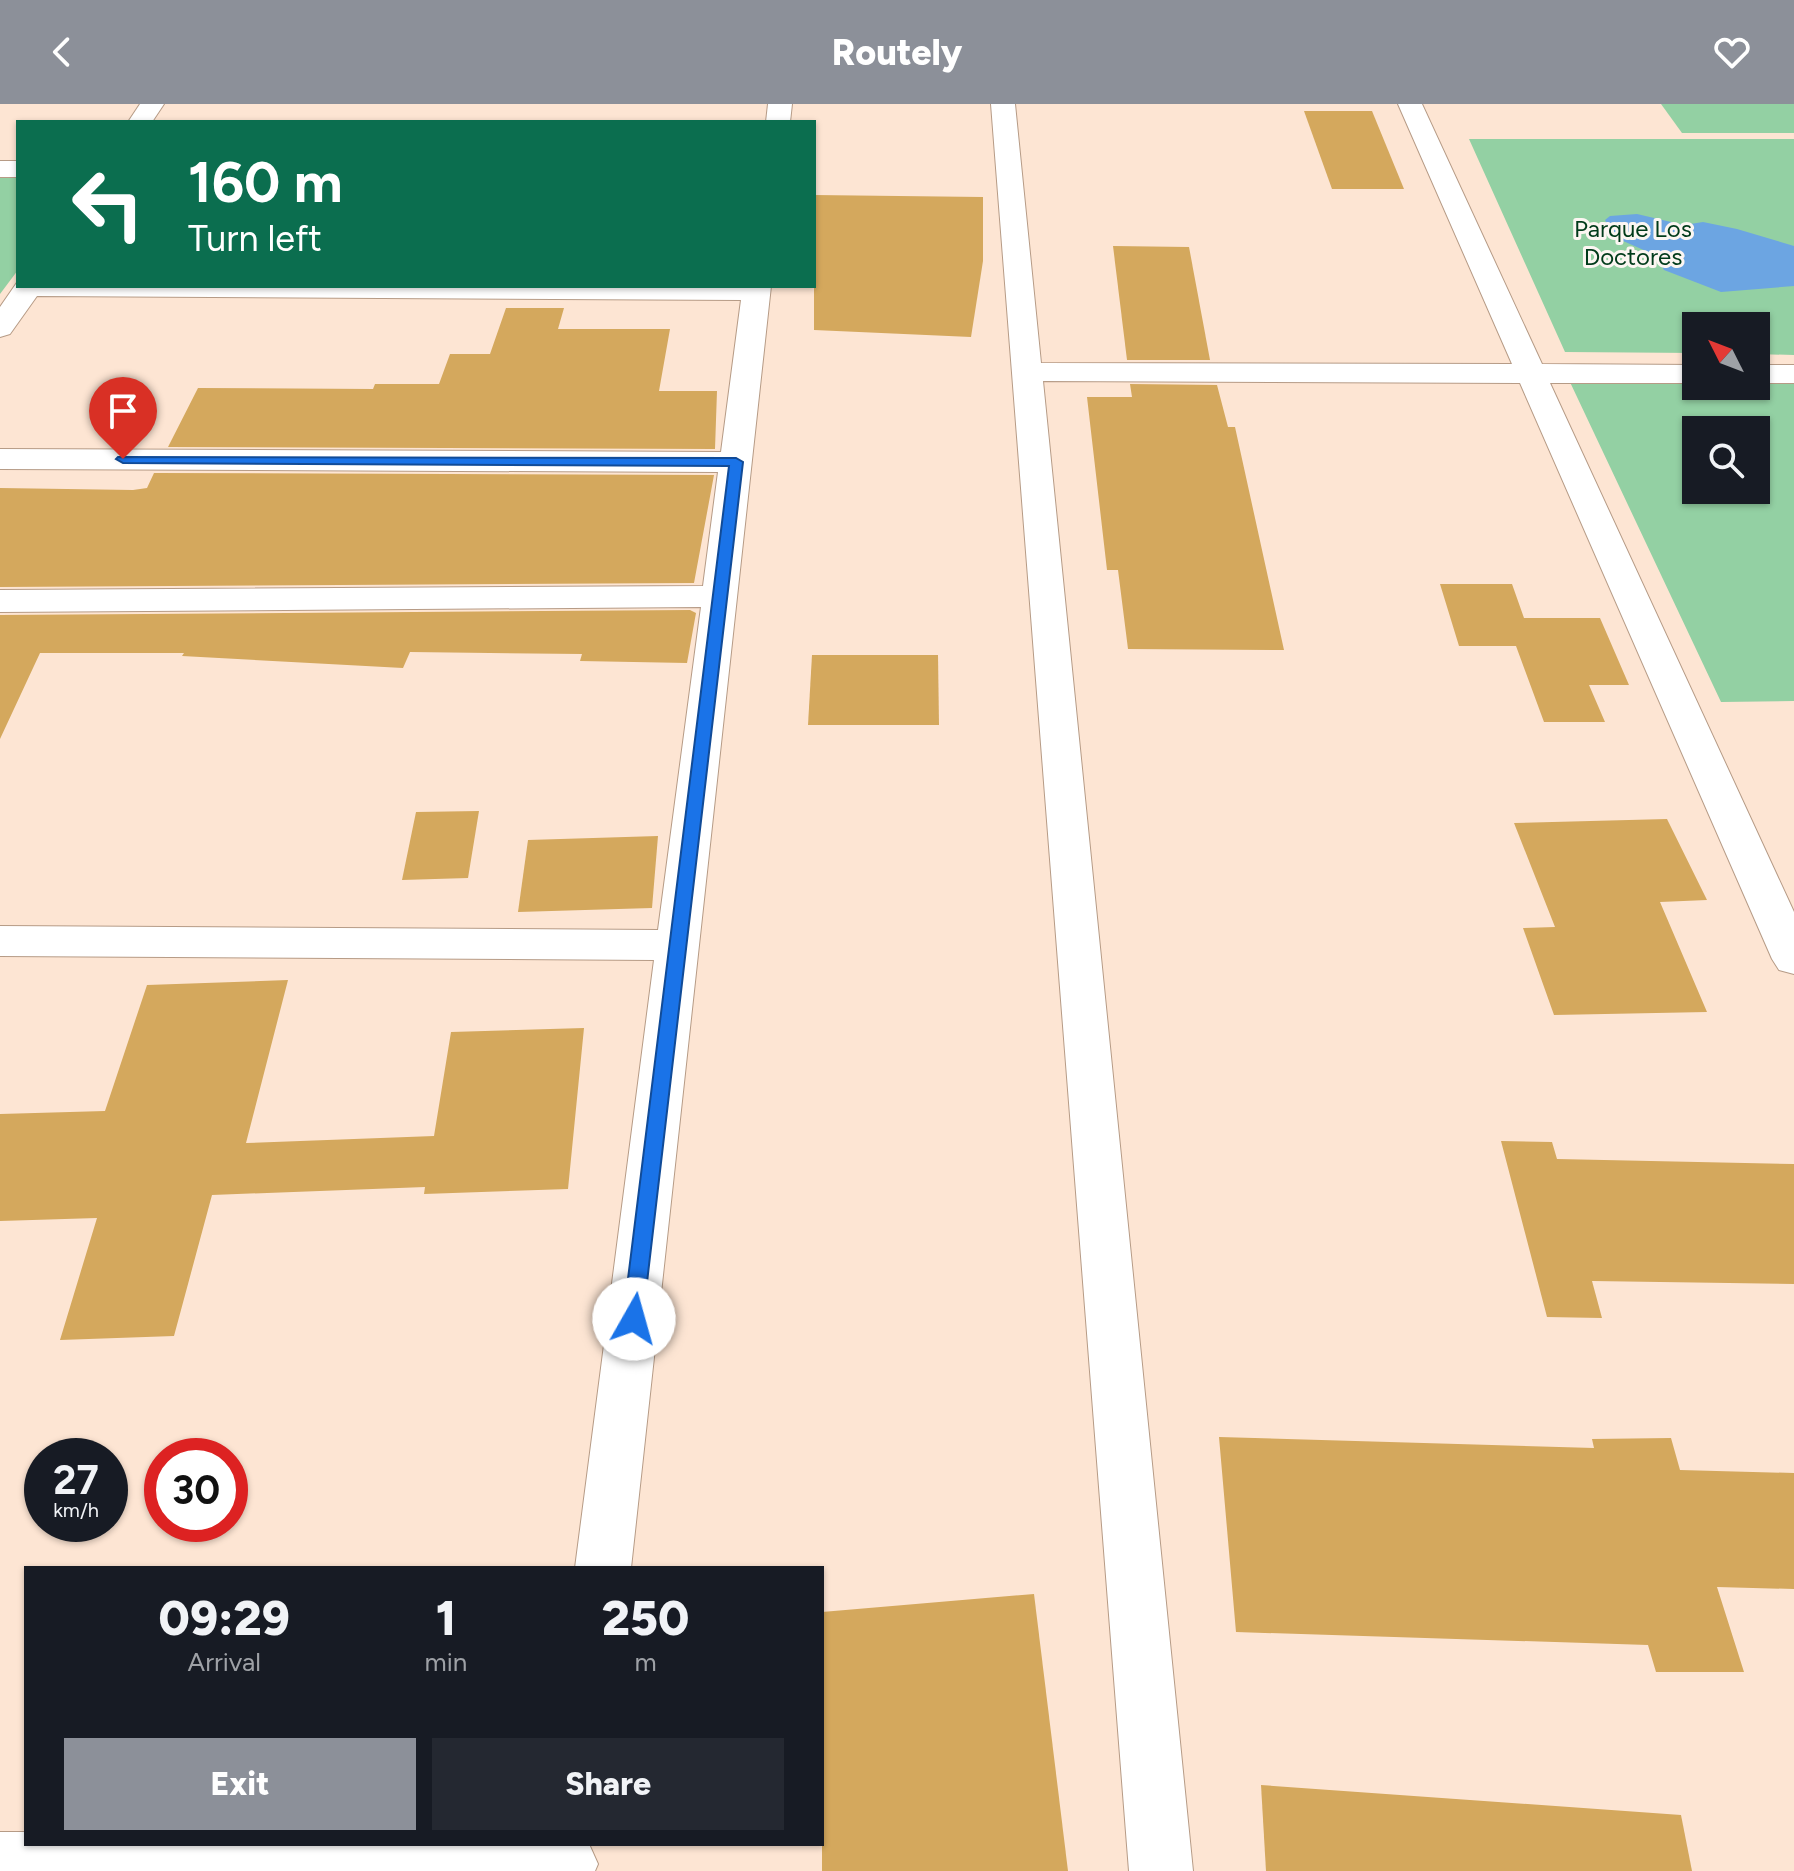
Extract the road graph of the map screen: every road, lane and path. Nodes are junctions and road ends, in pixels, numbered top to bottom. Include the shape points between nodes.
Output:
1 (1003, 104) edge
2 (1410, 104) edge
3 (28, 288) edge
4 (514, 288) edge
5 (756, 289) edge
6 (0, 328) edge
7 (1029, 372) junction
8 (1682, 374) edge
9 (1770, 374) edge
10 (1794, 374) edge
11 (1528, 375) junction
12 (0, 459) edge
13 (736, 462) junction
14 (720, 596) junction
15 (0, 601) edge
16 (0, 941) edge
17 (680, 945) junction
18 (1794, 959) edge
19 (603, 1566) edge
20 (567, 1860) edge
21 (0, 1864) edge
22 (1161, 1871) edge

1 - 7 street
2 - 11 street
3 - 6 street
4 - 5 street
5 - 13 street
7 - 11 street
7 - 22 street
8 - 11 street
9 - 10 street
11 - 18 street
12 - 13 street
13 - 14 street
14 - 15 street
14 - 17 street
16 - 17 street
17 - 19 street
20 - 21 street

